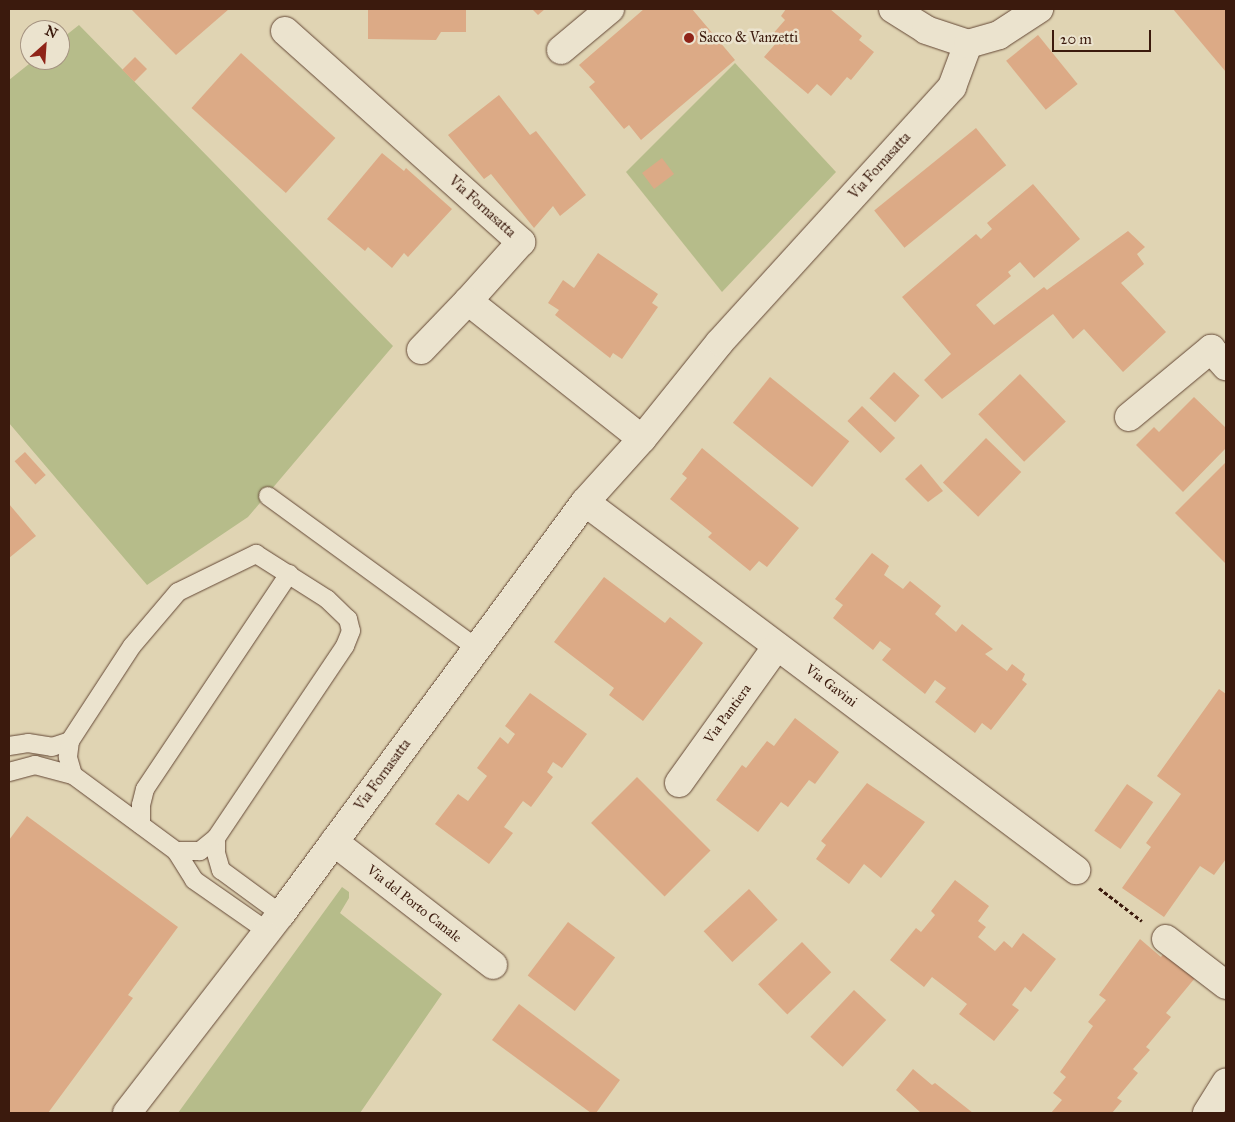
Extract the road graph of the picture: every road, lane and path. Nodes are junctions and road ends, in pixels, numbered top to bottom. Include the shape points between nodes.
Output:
1 (610, 9) edge
2 (892, 9) edge
3 (1039, 9) edge
4 (286, 31) dead end
5 (968, 44) junction
6 (561, 50) dead end
7 (468, 301) junction
8 (421, 350) dead end
9 (1226, 366) edge
10 (1129, 417) dead end
11 (642, 439) junction
12 (268, 496) dead end
13 (585, 502) junction
14 (288, 574) junction
15 (778, 646) junction
16 (475, 647) junction
17 (70, 741) junction
18 (9, 746) edge
19 (9, 772) edge
20 (73, 775) junction
21 (679, 783) dead end
22 (141, 825) junction
23 (216, 838) junction
24 (334, 842) junction
25 (176, 851) junction
26 (1076, 870) joint
27 (274, 923) junction
28 (1166, 939) joint
29 (493, 965) dead end
30 (1226, 985) edge
31 (1226, 1082) edge
32 (127, 1113) edge
33 (1207, 1113) edge

1 - 6 street
2 - 5 street via 926,30
3 - 5 street via 999,35
4 - 7 street, Via Fornasatta via 521,242
5 - 11 street, Via Fornasatta via 952,87 720,342
7 - 8 street
7 - 11 street
9 - 10 street via 1211,349
11 - 13 street, Via Fornasatta
12 - 16 lane
13 - 15 street, Via Gavini
13 - 16 street, Via Fornasatta
14 - 17 lane via 256,554 178,592 132,646
14 - 22 lane via 145,789
14 - 23 lane via 327,599 348,619 350,631 345,646
15 - 21 street, Via Pantiera
15 - 26 street, Via Gavini
16 - 24 street, Via Fornasatta
17 - 18 lane via 52,747 28,743
17 - 20 lane via 68,757
19 - 20 lane via 35,765
20 - 22 lane
22 - 25 lane
23 - 25 lane via 200,851
23 - 27 lane via 221,870
24 - 27 street, Via Fornasatta
24 - 29 street, Via del Porto Canale
25 - 27 lane via 194,880
26 - 28 path
27 - 32 street, Via Fornasatta
28 - 30 street
31 - 33 street

